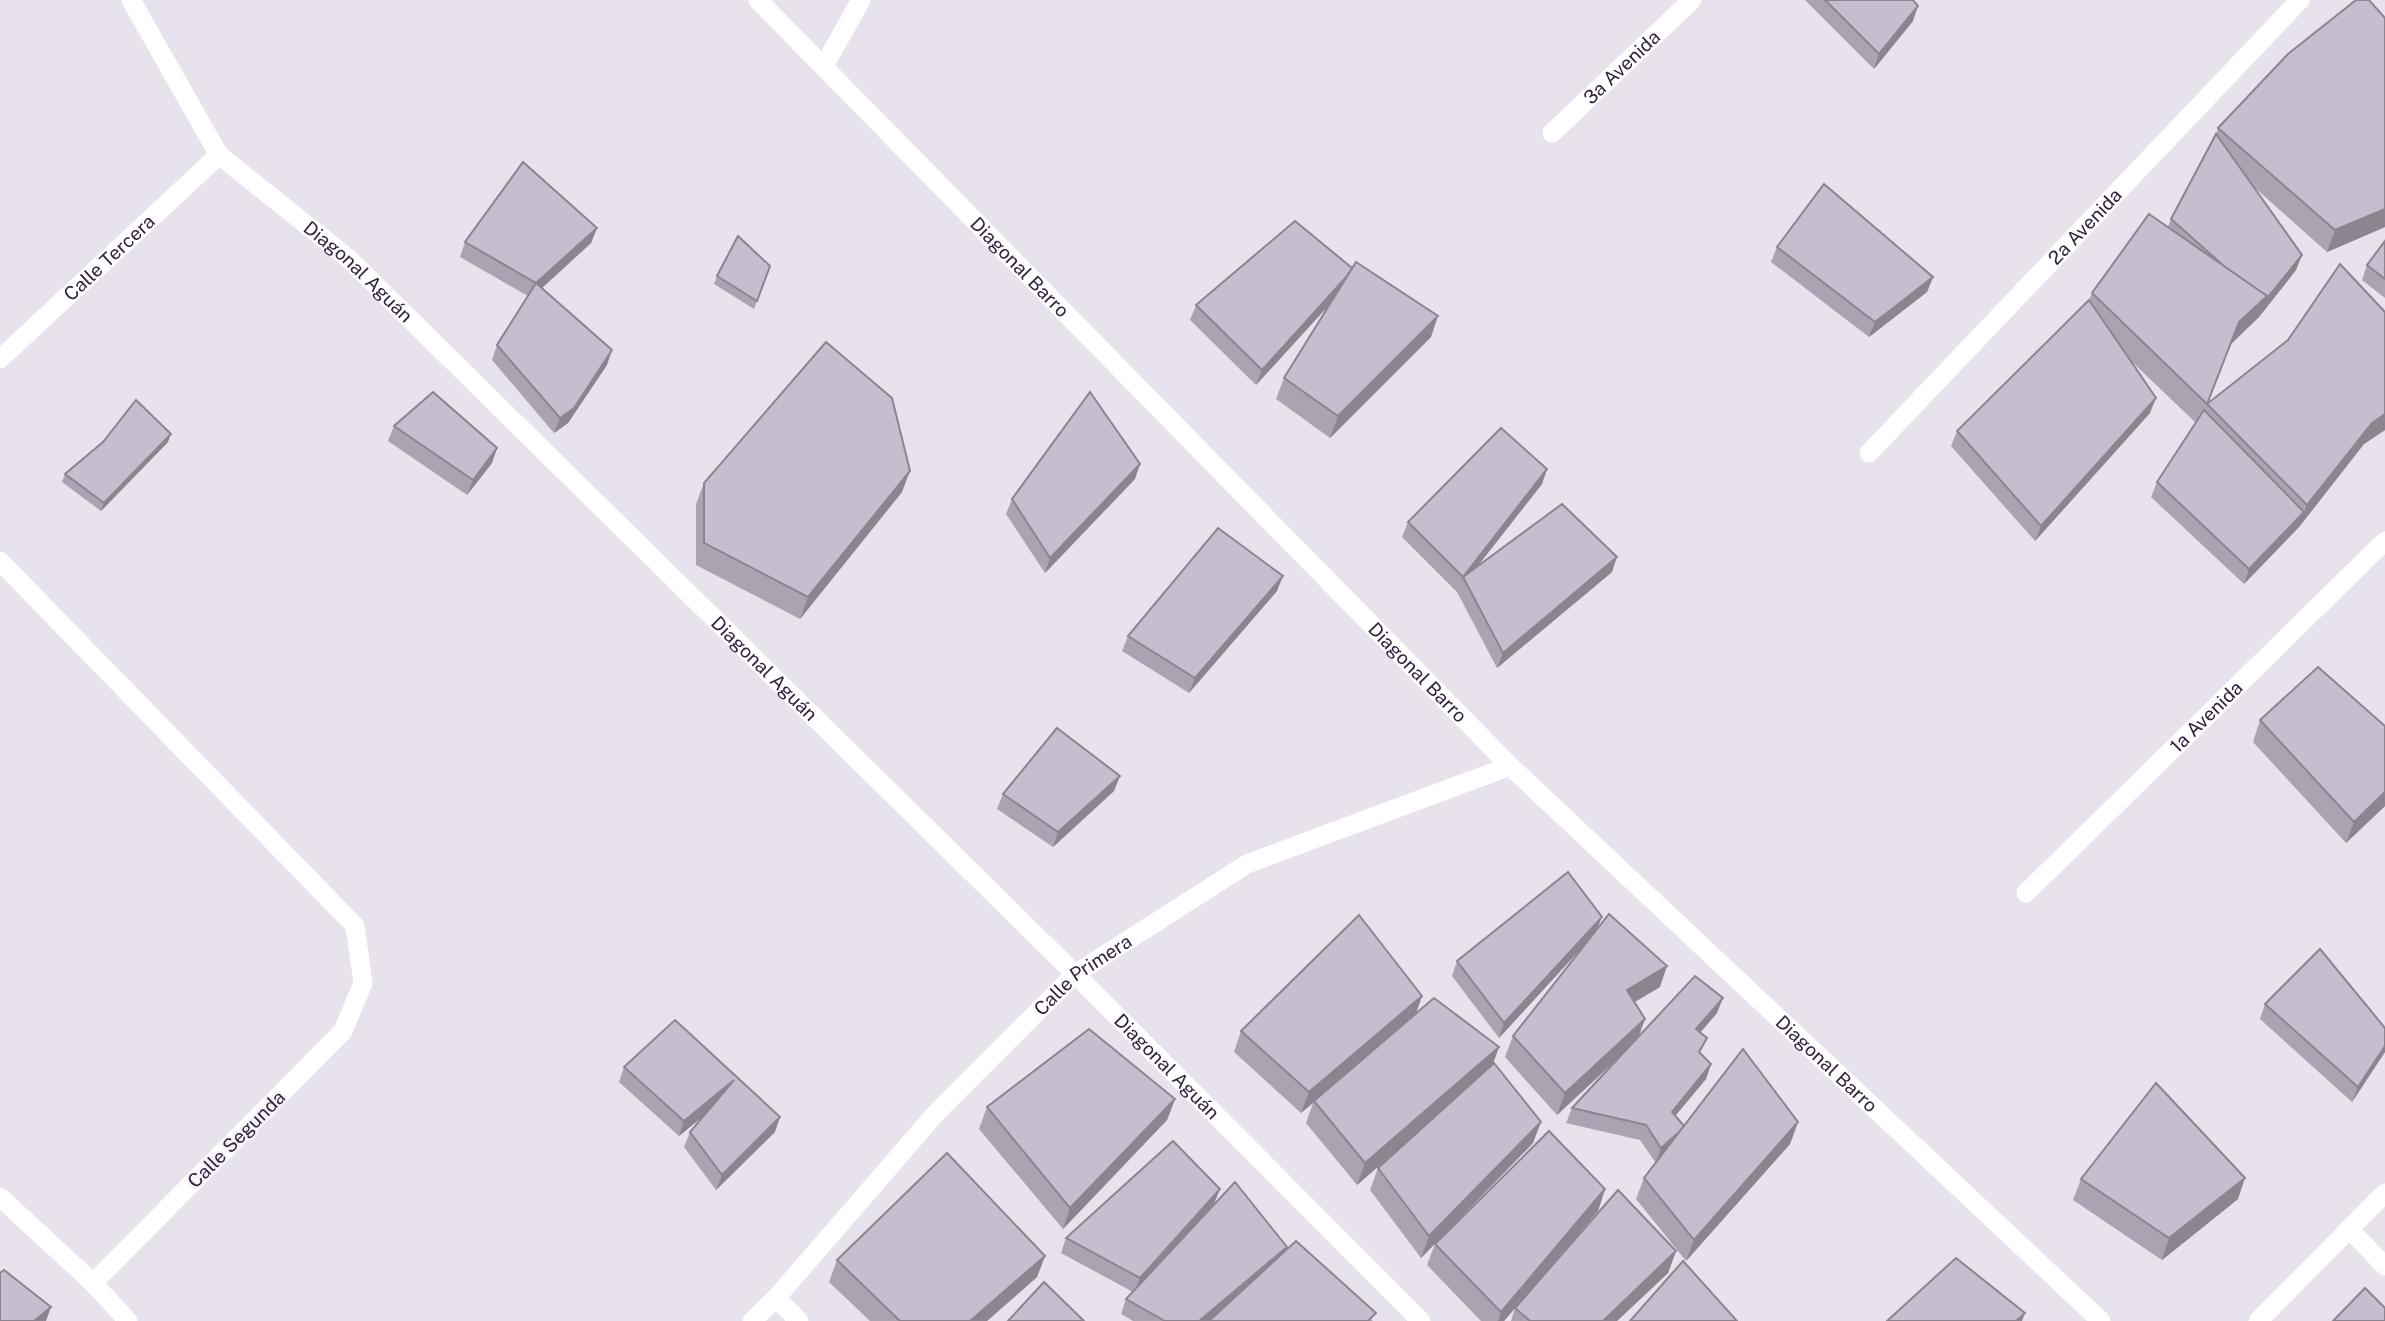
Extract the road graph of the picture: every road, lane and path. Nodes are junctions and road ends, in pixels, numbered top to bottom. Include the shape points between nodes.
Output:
1 (131, 0) edge
2 (758, 0) edge
3 (861, 0) edge
4 (1692, 0) edge
5 (2300, 0) edge
6 (824, 66) junction
7 (1552, 133) dead end
8 (219, 155) junction
9 (0, 359) edge
10 (1869, 453) dead end
11 (2385, 541) edge
12 (0, 561) edge
13 (1510, 766) junction
14 (2026, 893) dead end
15 (1075, 974) junction
16 (2385, 1193) edge
17 (0, 1197) edge
18 (2349, 1229) junction
19 (2385, 1266) edge
20 (93, 1283) junction
21 (776, 1298) junction
22 (128, 1321) edge
23 (752, 1321) edge
24 (799, 1321) edge
25 (1421, 1321) edge
26 (2101, 1321) edge
27 (2258, 1321) edge

1 - 8 street, Diagonal Aguán
2 - 6 street, Diagonal Barro
3 - 6 street
4 - 7 street, 3a Avenida
5 - 10 street, 2a Avenida
6 - 13 street, Diagonal Barro
8 - 9 street, Calle Tercera
8 - 15 street, Diagonal Aguán via 348,258
11 - 14 street, 1a Avenida
12 - 20 street, Calle Segunda via 355,926 363,983 343,1031
13 - 15 street, Calle Primera via 1247,864
13 - 26 street, Diagonal Barro
15 - 21 street, Calle Primera via 937,1112
15 - 25 street, Diagonal Aguán
16 - 18 street
17 - 20 street
18 - 19 street
18 - 27 street
20 - 22 street
21 - 23 street, Calle Primera
21 - 24 street

